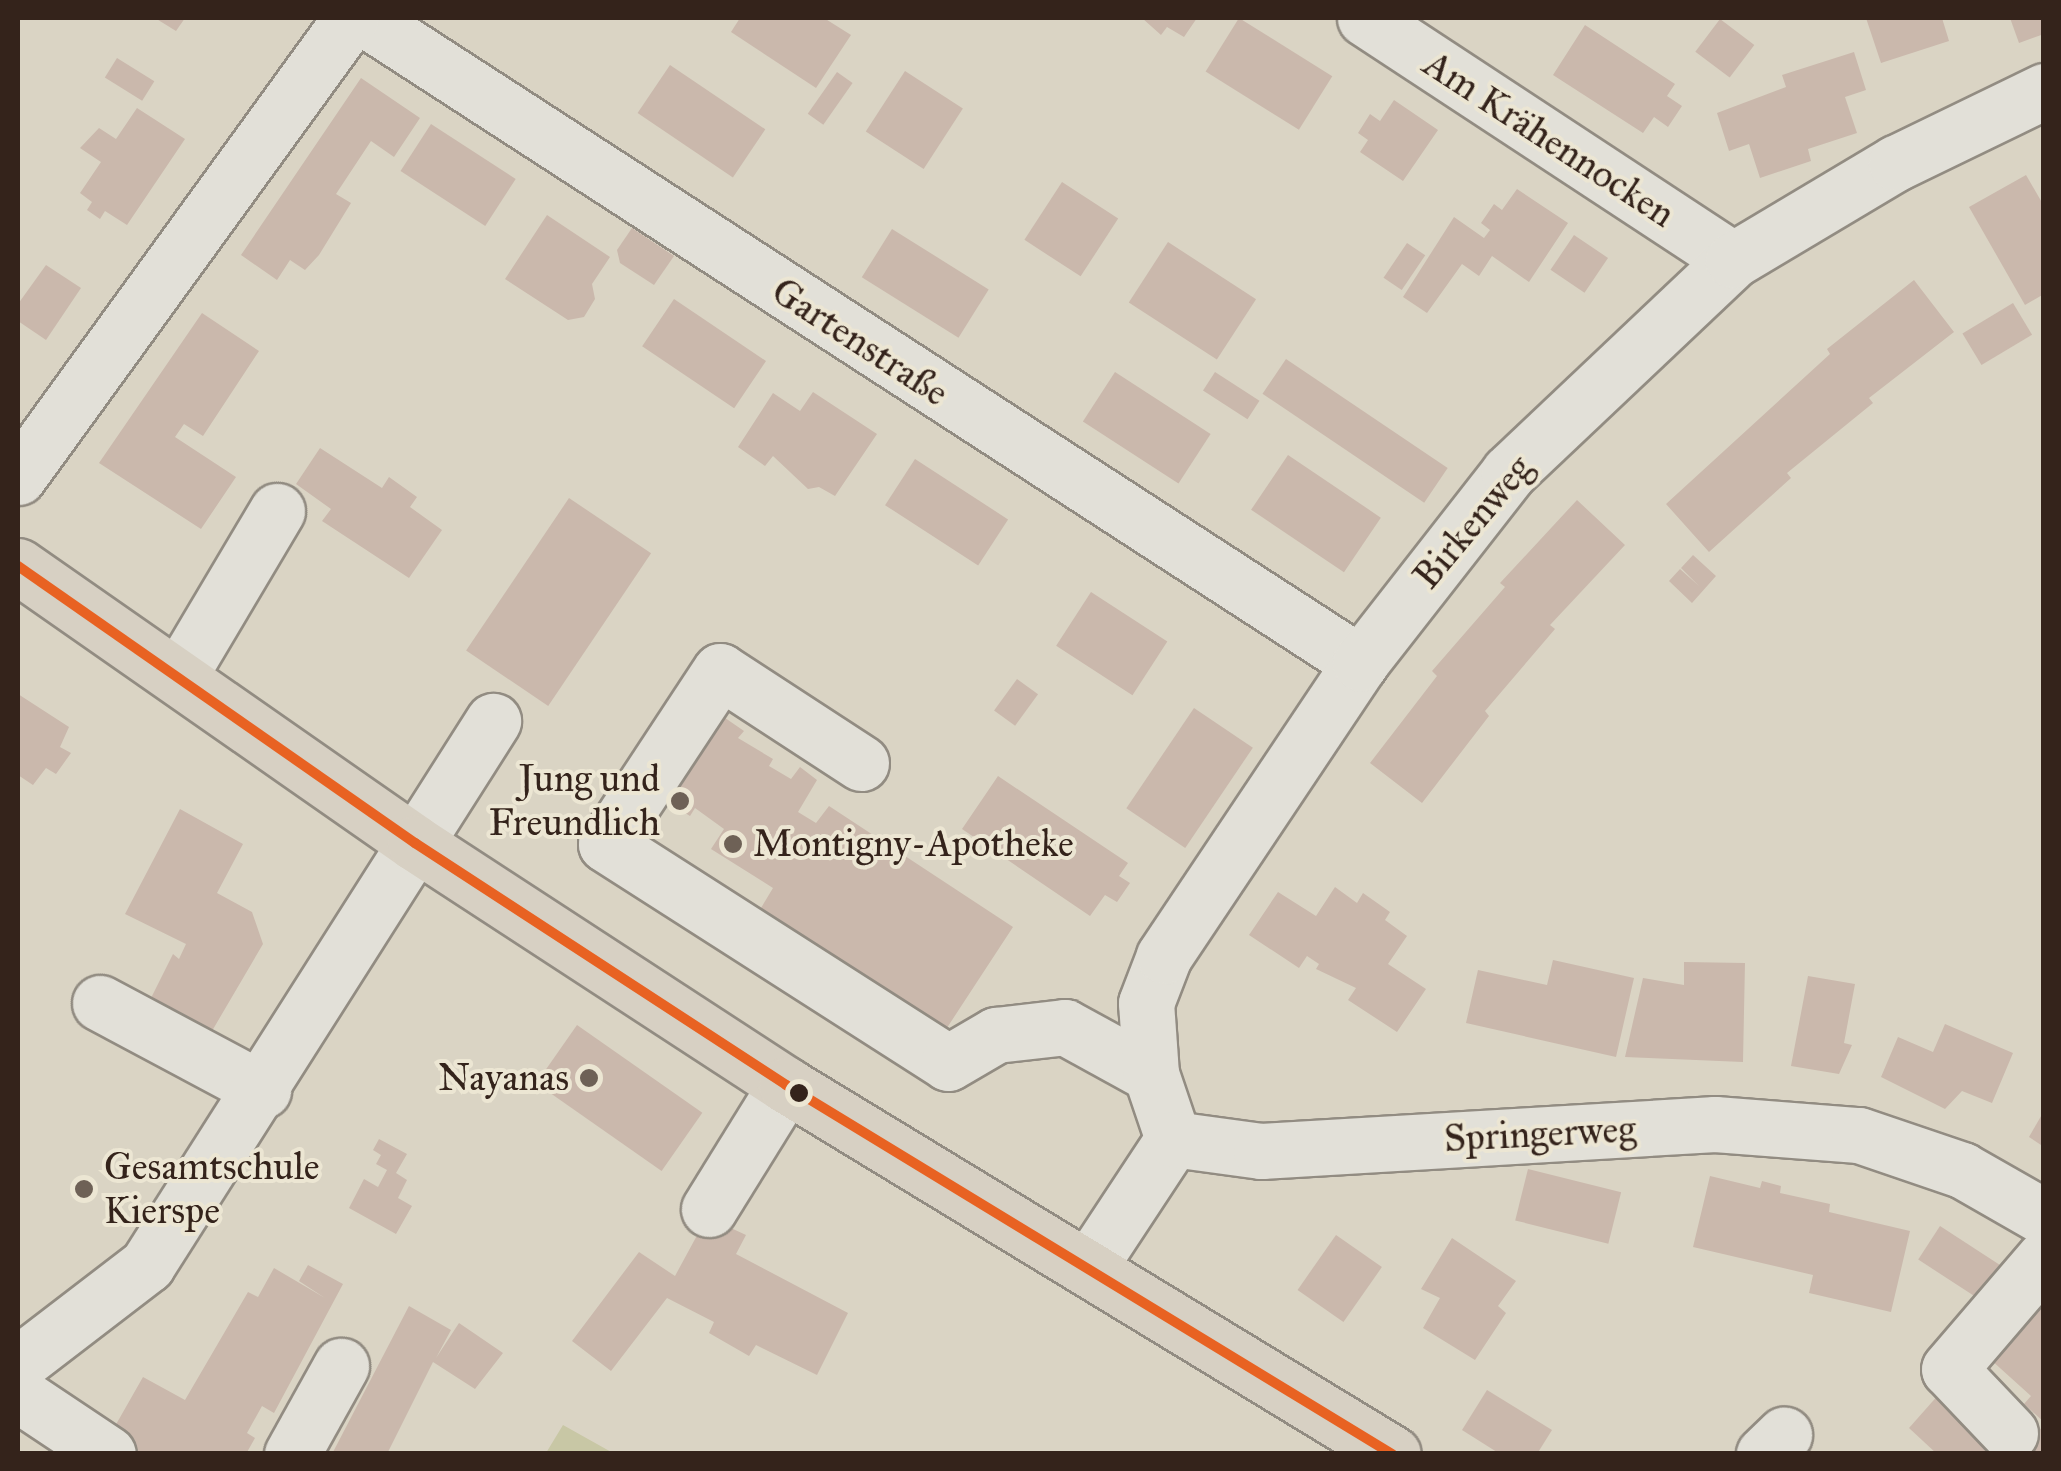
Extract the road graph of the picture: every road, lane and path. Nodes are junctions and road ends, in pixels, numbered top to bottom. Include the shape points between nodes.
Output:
1 (351, 18) edge
2 (364, 18) edge
3 (1365, 18) edge
4 (2044, 91) edge
5 (1733, 260) junction
6 (18, 476) edge
7 (277, 511) dead end
8 (18, 566) edge
9 (1360, 663) junction
10 (180, 676) junction
11 (493, 720) dead end
12 (861, 763) dead end
13 (415, 843) junction
14 (100, 1004) dead end
15 (1151, 1074) junction
16 (786, 1084) junction
17 (263, 1090) junction
18 (1173, 1139) junction
19 (710, 1209) dead end
20 (2044, 1217) edge
21 (2044, 1258) edge
22 (1088, 1268) junction
23 (18, 1364) edge
24 (341, 1366) dead end
25 (18, 1394) edge
26 (2010, 1433) dead end
27 (108, 1454) edge
28 (292, 1454) edge
29 (1394, 1454) edge

1 - 6 street
2 - 9 street, Gartenstraße
3 - 5 street, Am Krähennocken
4 - 5 street, Birkenweg via 1896,163
5 - 9 street, Birkenweg via 1509,472
7 - 10 street
8 - 10 main road
9 - 15 street, Birkenweg via 1164,956 1146,1003
10 - 13 main road
11 - 13 street
12 - 15 street via 720,672 606,844 948,1063 996,1035 1065,1027
13 - 16 main road
13 - 17 street
14 - 17 street
15 - 18 street, Birkenweg
16 - 19 street
16 - 22 main road
17 - 23 street via 148,1265
18 - 20 street, Springerweg via 1261,1150 1715,1124 1859,1135 1962,1170
18 - 22 street
21 - 26 street via 1949,1368
22 - 29 main road
24 - 28 street
25 - 27 street

